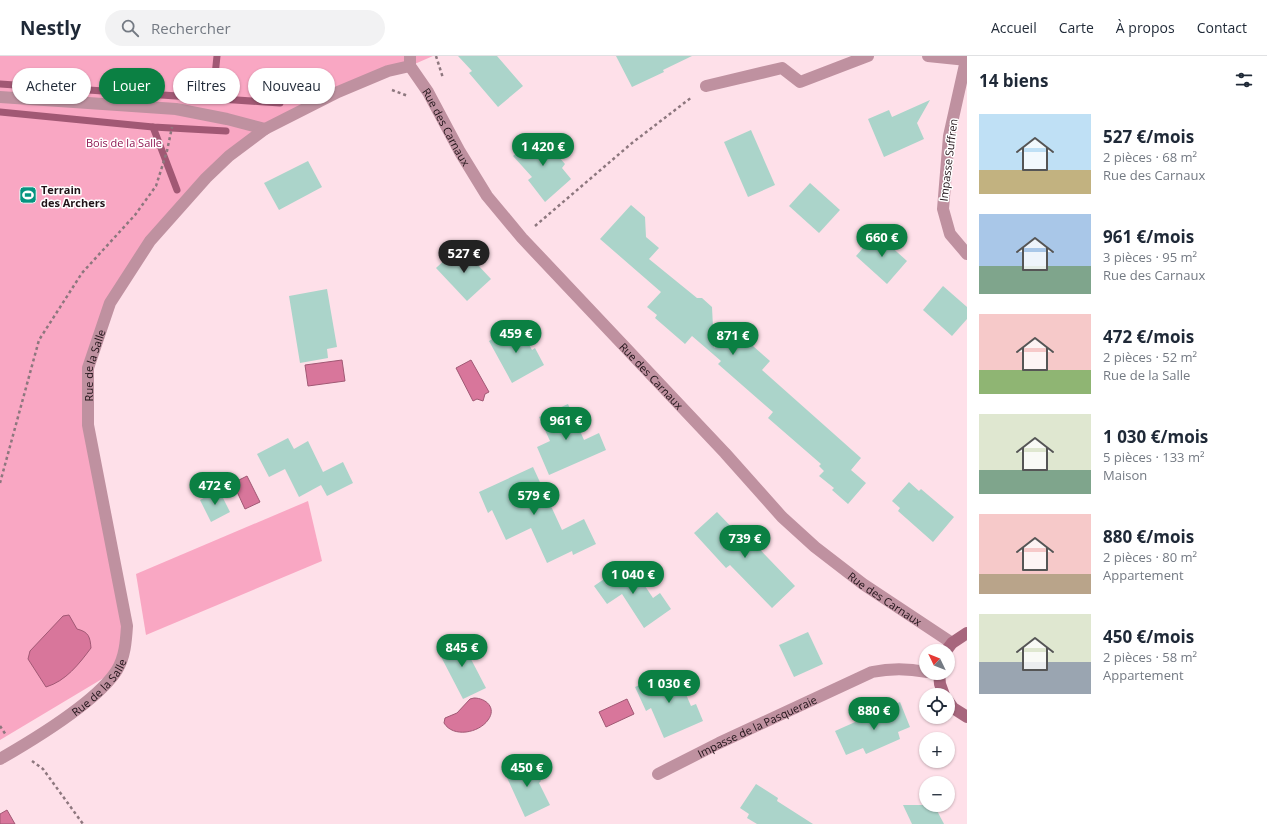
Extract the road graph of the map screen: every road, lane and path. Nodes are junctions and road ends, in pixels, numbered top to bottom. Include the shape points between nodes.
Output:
1 (868, 56) edge
2 (928, 56) edge
3 (966, 60) edge
4 (410, 61) edge
5 (706, 86) joint
6 (0, 97) edge
7 (176, 109) junction
8 (265, 130) junction
9 (522, 238) junction
10 (967, 254) edge
11 (0, 484) edge
12 (967, 633) edge
13 (945, 644) edge
14 (953, 644) edge
15 (919, 670) edge
16 (955, 709) edge
17 (967, 717) edge
18 (16, 750) junction
19 (0, 759) edge
20 (658, 774) dead end
21 (83, 824) edge

1 - 5 street via 800,82 782,68
2 - 3 street, Impasse Suffren
3 - 10 street, Impasse Suffren via 949,136 943,209 950,234
4 - 8 street, Rue de la Salle via 338,92
4 - 9 street, Rue des Carnaux via 487,196
5 - 9 path via 632,143
6 - 7 street
7 - 8 street via 228,119
7 - 11 path via 168,151 156,186 135,215 82,273 39,340
8 - 18 street, Rue de la Salle via 229,156 169,218 150,241 110,303 88,368 88,425 127,626 125,649 118,670 98,692
9 - 13 street, Rue des Carnaux via 782,517 815,547
12 - 14 street
15 - 20 street, Impasse de la Pasqueraie via 910,668 872,672
16 - 17 street
18 - 19 street, Rue de la Salle
18 - 21 path via 43,769

